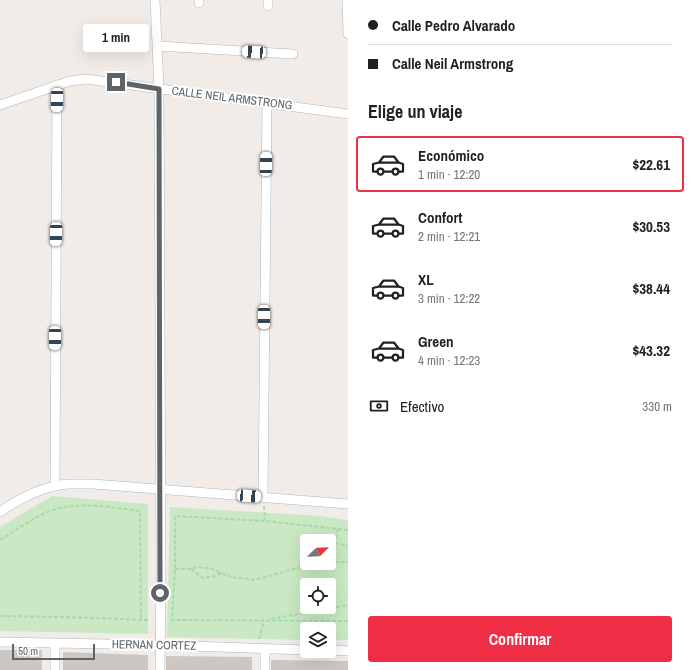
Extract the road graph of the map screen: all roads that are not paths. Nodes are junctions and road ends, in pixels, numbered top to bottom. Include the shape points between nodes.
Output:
1 (155, 0) edge
2 (347, 0) edge
3 (348, 34) edge
4 (157, 46) junction
5 (293, 54) dead end
6 (57, 85) junction
7 (159, 89) junction
8 (267, 102) junction
9 (0, 105) edge
10 (348, 114) edge
11 (54, 486) junction
12 (160, 489) junction
13 (263, 497) junction
14 (348, 504) edge
15 (0, 512) edge
16 (0, 642) edge
17 (55, 644) junction
18 (160, 645) junction
19 (260, 649) junction
20 (300, 650) edge
21 (336, 650) edge
22 (348, 650) edge
23 (55, 670) edge
24 (160, 670) edge
25 (265, 670) edge

1 - 4 street
2 - 3 street
4 - 5 street
4 - 7 street
6 - 7 street, CALLE NEIL ARMSTRONG via 70,80 86,79
6 - 9 street, CALLE NEIL ARMSTRONG
6 - 11 street
7 - 8 street, CALLE NEIL ARMSTRONG
7 - 12 street
8 - 10 street, CALLE NEIL ARMSTRONG
8 - 13 street
11 - 12 street via 93,484
11 - 15 street via 32,493
12 - 13 street
12 - 18 street
13 - 14 street
16 - 17 street, HERNAN CORTEZ
17 - 18 street, HERNAN CORTEZ
17 - 23 street
18 - 19 street, HERNAN CORTEZ
18 - 24 street
19 - 20 street, HERNAN CORTEZ
19 - 25 street
21 - 22 street

